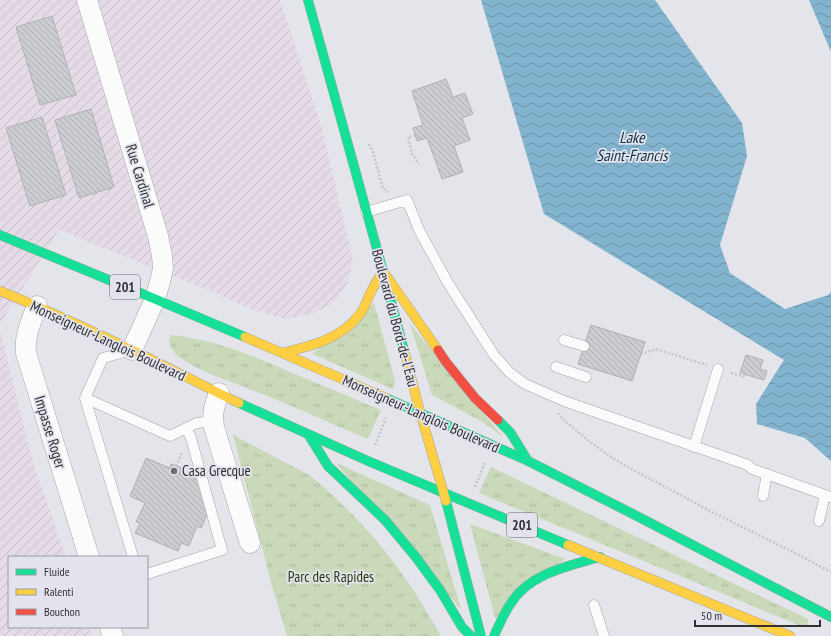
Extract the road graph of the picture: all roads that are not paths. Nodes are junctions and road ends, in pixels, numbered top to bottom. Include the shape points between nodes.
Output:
1 (87, 0) edge
2 (308, 0) edge
3 (366, 212) junction
4 (0, 235) edge
5 (383, 271) junction
6 (0, 291) edge
7 (155, 299) junction
8 (37, 306) junction
9 (564, 340) dead end
10 (584, 346) dead end
11 (132, 350) junction
12 (282, 354) junction
13 (556, 367) dead end
14 (718, 369) road end
15 (586, 377) dead end
16 (219, 393) junction
17 (85, 398) junction
18 (420, 412) junction
19 (213, 420) junction
20 (186, 428) junction
21 (308, 434) junction
22 (694, 446) junction
23 (528, 461) junction
24 (767, 474) junction
25 (444, 493) junction
26 (763, 496) dead end
27 (828, 496) edge
28 (819, 521) dead end
29 (250, 543) dead end
30 (88, 556) edge
31 (133, 556) edge
32 (600, 557) junction
33 (148, 574) edge
34 (594, 605) dead end
35 (831, 617) edge
36 (471, 636) edge
37 (481, 636) edge
38 (494, 636) edge
39 (604, 636) edge
40 (790, 636) edge

1 - 7 street, Rue Cardinal via 161,247 163,268
2 - 3 main road, Boulevard du Bord-de-l'Eau
3 - 5 main road, Boulevard du Bord-de-l'Eau
3 - 22 lane via 408,200 419,230 448,283 494,355 509,372 525,384 555,398
4 - 7 main road, Monseigneur-Langlois Boulevard / 201
5 - 12 main road via 360,313 345,329 326,340
5 - 18 main road, Boulevard du Bord-de-l'Eau
5 - 23 main road via 446,362 475,398 510,432
6 - 8 main road, Monseigneur-Langlois Boulevard / 201
7 - 11 street, Rue Cardinal
7 - 12 main road, Monseigneur-Langlois Boulevard / 201
8 - 11 main road, Monseigneur-Langlois Boulevard / 201
8 - 30 street, Impasse Roger via 26,338 26,353
9 - 10 lane
11 - 16 main road, Monseigneur-Langlois Boulevard / 201
11 - 17 lane via 103,358
12 - 18 main road, Monseigneur-Langlois Boulevard / 201
13 - 15 lane
14 - 22 lane
16 - 19 street
16 - 21 main road, Monseigneur-Langlois Boulevard / 201
17 - 20 lane via 170,436
17 - 31 lane
18 - 23 main road, Monseigneur-Langlois Boulevard / 201
18 - 25 main road, Boulevard du Bord-de-l'Eau
19 - 20 lane
19 - 29 street
20 - 33 lane via 222,550
21 - 25 main road, Monseigneur-Langlois Boulevard / 201
21 - 36 main road via 328,466 370,504 415,556 462,627
22 - 24 lane
23 - 35 main road, Monseigneur-Langlois Boulevard / 201
24 - 26 lane
24 - 27 lane
25 - 32 main road, Monseigneur-Langlois Boulevard / 201
25 - 37 main road, Boulevard du Bord-de-l'Eau
27 - 28 lane
32 - 38 main road via 549,573 529,584 511,602
32 - 40 main road, Monseigneur-Langlois Boulevard / 201
34 - 39 lane

